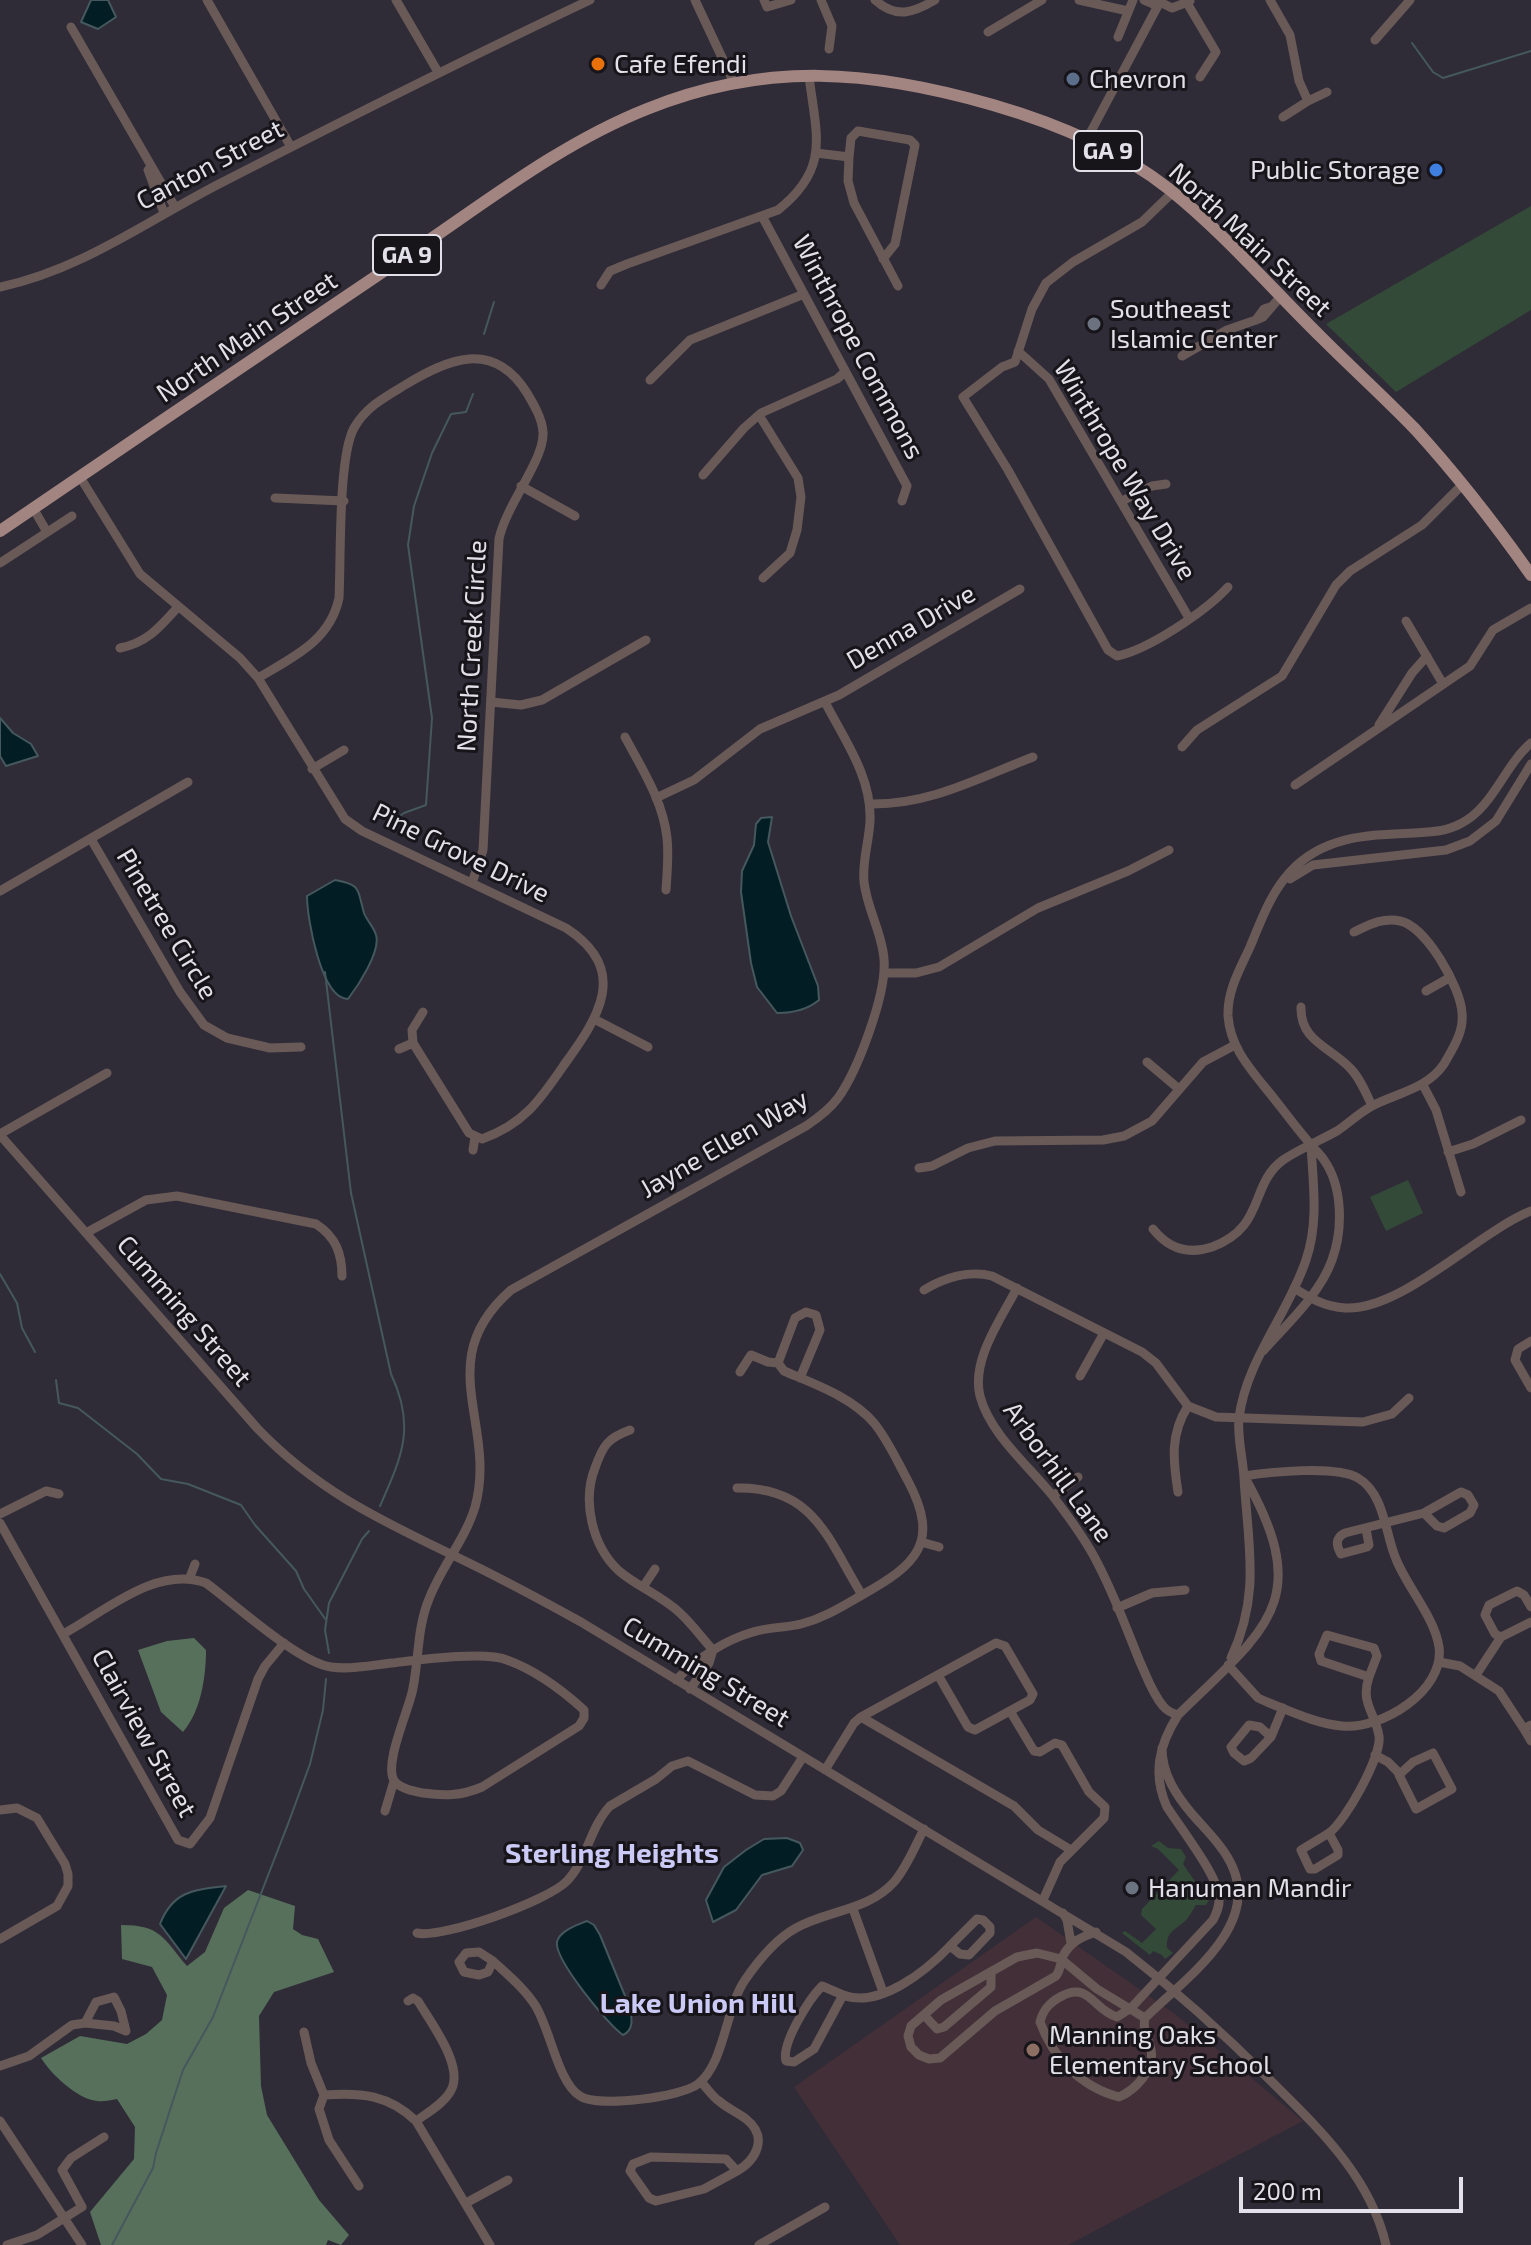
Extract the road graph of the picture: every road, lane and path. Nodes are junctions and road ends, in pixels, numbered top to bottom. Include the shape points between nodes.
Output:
1 (207, 0) edge
2 (396, 0) edge
3 (590, 0) edge
4 (695, 0) edge
5 (764, 0) edge
6 (791, 0) edge
7 (821, 0) edge
8 (875, 0) edge
9 (935, 0) edge
10 (1079, 0) edge
11 (1133, 0) edge
12 (1144, 0) edge
13 (1270, 0) edge
14 (1410, 0) edge
15 (1036, 1) edge
16 (1190, 2) edge
17 (1160, 3) edge
18 (1128, 11) junction
19 (71, 27) dead end
20 (988, 32) dead end
21 (1118, 37) dead end
22 (1375, 40) dead end
23 (829, 49) dead end
24 (438, 72) junction
25 (809, 76) junction
26 (1200, 77) dead end
27 (734, 83) junction
28 (1327, 92) dead end
29 (1308, 101) junction
30 (1283, 117) dead end
31 (1087, 139) junction
32 (291, 147) junction
33 (816, 153) junction
34 (849, 157) junction
35 (159, 191) junction
36 (1173, 192) junction
37 (175, 207) junction
38 (164, 213) junction
39 (762, 216) junction
40 (883, 259) junction
41 (601, 285) dead end
42 (898, 286) dead end
43 (0, 287) edge
44 (804, 294) junction
45 (1281, 296) junction
46 (1018, 351) junction
47 (1182, 356) dead end
48 (845, 372) junction
49 (650, 380) dead end
50 (759, 415) junction
51 (703, 475) dead end
52 (80, 477) junction
53 (1166, 484) dead end
54 (1463, 484) junction
55 (521, 486) junction
56 (275, 498) dead end
57 (344, 501) junction
58 (902, 501) dead end
59 (1122, 501) junction
60 (33, 508) junction
61 (72, 516) dead end
62 (575, 516) dead end
63 (0, 531) edge
64 (47, 532) junction
65 (1515, 553) junction
66 (0, 563) edge
67 (1531, 575) edge
68 (763, 578) dead end
69 (1531, 583) edge
70 (1228, 587) dead end
71 (1020, 589) dead end
72 (178, 607) junction
73 (1531, 608) edge
74 (1189, 618) junction
75 (1406, 621) dead end
76 (646, 640) dead end
77 (120, 648) dead end
78 (1427, 656) junction
79 (258, 678) junction
80 (1443, 684) junction
81 (491, 702) junction
82 (825, 702) junction
83 (1376, 730) junction
84 (625, 737) dead end
85 (1531, 743) edge
86 (1182, 747) dead end
87 (344, 750) dead end
88 (1033, 757) dead end
89 (1531, 764) edge
90 (312, 769) junction
91 (188, 782) dead end
92 (1295, 785) dead end
93 (656, 798) junction
94 (870, 804) junction
95 (91, 839) junction
96 (1169, 850) dead end
97 (472, 883) junction
98 (1277, 889) junction
99 (666, 890) dead end
100 (0, 891) edge
101 (1354, 932) dead end
102 (884, 973) junction
103 (1449, 978) junction
104 (1426, 991) dead end
105 (1301, 1007) dead end
106 (423, 1012) dead end
107 (596, 1020) junction
108 (413, 1043) junction
109 (1235, 1045) junction
110 (301, 1047) dead end
111 (648, 1047) dead end
112 (399, 1049) dead end
113 (1147, 1062) dead end
114 (107, 1073) dead end
115 (1423, 1085) junction
116 (1179, 1089) junction
117 (1372, 1106) junction
118 (1521, 1120) dead end
119 (0, 1135) edge
120 (475, 1137) junction
121 (1311, 1145) junction
122 (473, 1150) dead end
123 (1448, 1152) junction
124 (919, 1168) dead end
125 (1461, 1192) dead end
126 (1531, 1211) edge
127 (1153, 1229) dead end
128 (86, 1233) junction
129 (342, 1276) dead end
130 (1017, 1288) junction
131 (1294, 1288) junction
132 (924, 1290) dead end
133 (1309, 1297) junction
134 (1104, 1333) junction
135 (1531, 1341) edge
136 (1263, 1351) junction
137 (773, 1362) junction
138 (740, 1372) dead end
139 (1080, 1376) dead end
140 (800, 1378) junction
141 (1531, 1388) edge
142 (1409, 1398) dead end
143 (1188, 1406) junction
144 (1239, 1419) junction
145 (630, 1430) dead end
146 (1244, 1476) junction
147 (1078, 1477) dead end
148 (737, 1488) dead end
149 (1178, 1492) dead end
150 (59, 1494) dead end
151 (1053, 1496) junction
152 (1424, 1513) junction
153 (0, 1514) edge
154 (0, 1523) edge
155 (1384, 1524) junction
156 (1366, 1529) dead end
157 (921, 1542) junction
158 (939, 1547) dead end
159 (452, 1555) junction
160 (195, 1564) dead end
161 (655, 1569) dead end
162 (190, 1577) junction
163 (643, 1587) junction
164 (1185, 1590) dead end
165 (862, 1595) junction
166 (1531, 1607) edge
167 (1117, 1608) junction
168 (1531, 1622) edge
169 (63, 1634) junction
170 (1501, 1637) junction
171 (284, 1643) junction
172 (713, 1650) junction
173 (416, 1660) junction
174 (1439, 1662) junction
175 (1228, 1665) junction
176 (938, 1675) junction
177 (1476, 1675) junction
178 (1369, 1677) junction
179 (676, 1680) junction
180 (690, 1689) junction
181 (1283, 1708) junction
182 (1010, 1711) junction
183 (1178, 1715) junction
184 (861, 1717) junction
185 (1375, 1723) junction
186 (1528, 1727) edge
187 (1271, 1737) dead end
188 (1531, 1741) edge
189 (1162, 1748) junction
190 (1375, 1755) junction
191 (803, 1757) junction
192 (825, 1770) junction
193 (1399, 1773) junction
194 (394, 1781) junction
195 (0, 1810) edge
196 (385, 1811) dead end
197 (924, 1829) junction
198 (1329, 1833) dead end
199 (1071, 1850) junction
200 (1043, 1900) junction
201 (853, 1909) junction
202 (1061, 1911) junction
203 (1096, 1932) junction
204 (417, 1933) dead end
205 (0, 1939) edge
206 (1071, 1943) junction
207 (950, 1946) dead end
208 (1061, 1959) junction
209 (493, 1961) dead end
210 (991, 1972) junction
211 (1159, 1977) junction
212 (1173, 1990) junction
213 (883, 1992) junction
214 (843, 1995) junction
215 (408, 2001) dead end
216 (1131, 2008) junction
217 (924, 2015) junction
218 (1145, 2018) junction
219 (85, 2023) junction
220 (304, 2032) dead end
221 (0, 2066) edge
222 (701, 2082) junction
223 (324, 2095) junction
224 (0, 2121) edge
225 (416, 2121) junction
226 (104, 2137) dead end
227 (737, 2171) junction
228 (508, 2180) dead end
229 (359, 2186) dead end
230 (466, 2203) junction
231 (825, 2207) dead end
232 (64, 2218) junction
233 (7, 2245) edge
234 (82, 2245) edge
235 (490, 2245) edge
236 (759, 2245) edge
237 (1386, 2245) edge

1 - 32 street
2 - 24 street
3 - 24 street, Canton Street
4 - 27 street
5 - 6 street via 767,7
7 - 23 street via 832,26
8 - 9 street via 886,11 914,13
10 - 18 street
11 - 18 street
12 - 17 street
13 - 29 street via 1290,35
14 - 22 street
15 - 20 street
16 - 17 street via 1172,8
16 - 26 street via 1216,52
17 - 31 street
18 - 21 street
19 - 35 street
24 - 32 street, Canton Street
25 - 27 main road, North Main Street / GA 9
25 - 31 main road, North Main Street / GA 9 via 861,77 935,89 1024,114
25 - 33 street
27 - 52 main road, North Main Street / GA 9 via 651,107 577,143
28 - 29 street
29 - 30 street
31 - 36 main road, North Main Street / GA 9
32 - 37 street, Canton Street
33 - 34 street
33 - 39 street via 794,197
34 - 40 street via 854,203
34 - 40 street via 851,138 858,131 915,145 895,244
35 - 37 street
35 - 38 street
36 - 45 main road, North Main Street / GA 9
36 - 46 street via 1142,222 1046,283
37 - 38 street, Canton Street
38 - 43 street, Canton Street via 87,258
39 - 41 street via 610,271
39 - 44 street, Winthrope Commons
40 - 42 street
44 - 48 street, Winthrope Commons
44 - 49 street via 690,340
45 - 47 street via 1256,320
45 - 54 main road, North Main Street / GA 9
46 - 59 street, Winthrope Way Drive via 1049,379
46 - 74 street via 1015,362 963,397 1108,650 1117,656 1134,653
48 - 50 street
48 - 58 street, Winthrope Commons via 907,486
50 - 51 street
50 - 68 street via 798,478 801,497 790,553
52 - 60 main road, North Main Street / GA 9
52 - 72 street, Pine Grove Drive via 140,574
53 - 59 street
54 - 65 main road, North Main Street / GA 9
54 - 86 street via 1422,525 1336,585 1282,676 1197,730
55 - 57 street, North Creek Circle via 543,442 535,406 505,369 462,359 435,367 362,415 347,446
55 - 62 street
55 - 81 street, North Creek Circle via 499,539
56 - 57 street
57 - 79 street, North Creek Circle via 339,598 332,620 313,644
59 - 74 street, Winthrope Way Drive
60 - 63 main road, North Main Street / GA 9
60 - 64 street
61 - 64 street
64 - 66 street
65 - 67 main road, North Main Street / GA 9
65 - 69 main road, North Main Street / GA 9
70 - 74 street
71 - 82 street, Denna Drive
72 - 77 street via 148,638
72 - 79 street, Pine Grove Drive
73 - 80 street via 1493,630 1470,666
75 - 78 street
76 - 81 street via 542,700 521,705
78 - 80 street
78 - 83 street
79 - 90 street, Pine Grove Drive
80 - 83 street
81 - 97 street, North Creek Circle via 483,850
82 - 93 street, Denna Drive via 760,729 694,780
82 - 94 street, Jayne Ellen Way via 861,770
83 - 92 street
84 - 93 street
85 - 98 street via 1510,764 1483,807 1464,822 1436,832 1338,841 1305,858
87 - 90 street
88 - 94 street via 923,800
89 - 98 street via 1496,821 1470,841 1446,850 1313,865
90 - 97 street, Pine Grove Drive via 353,825
91 - 95 street
93 - 99 street via 667,837
94 - 102 street, Jayne Ellen Way via 864,881 882,944
95 - 100 street
95 - 110 street, Pinetree Circle via 204,1025 227,1038 270,1048
96 - 102 street via 1038,908 939,967
97 - 107 street, Pine Grove Drive via 586,943 602,980
98 - 109 street via 1231,990 1228,1018
101 - 103 street via 1385,920 1410,924 1426,937
102 - 159 street, Jayne Ellen Way via 878,1005 849,1079 823,1115 511,1290 486,1315 474,1339 469,1375 478,1492
103 - 104 street
103 - 115 street via 1467,1027
105 - 117 street via 1310,1036 1351,1069
106 - 108 street via 412,1030
107 - 111 street
107 - 120 street, Pine Grove Drive via 534,1108 487,1137
108 - 112 street
108 - 120 street
109 - 116 street via 1203,1062
109 - 121 street
113 - 116 street
114 - 119 street
115 - 117 street
115 - 123 street
116 - 124 street via 1152,1121 1124,1136 995,1141
117 - 121 street
118 - 123 street
119 - 128 street, Cumming Street
120 - 122 street
121 - 127 street via 1282,1161 1246,1223 1221,1243 1177,1249
121 - 131 street via 1314,1221
121 - 133 street via 1335,1184 1339,1236 1332,1262
123 - 125 street
126 - 133 street via 1379,1301 1346,1308
128 - 129 street via 146,1200 188,1197 316,1224 338,1247
128 - 159 street, Cumming Street via 291,1461 350,1504
130 - 132 street via 979,1272
130 - 134 street
130 - 151 street, Arborhill Lane via 982,1363 980,1396 996,1428
131 - 133 street
131 - 136 street
133 - 136 street
134 - 139 street
134 - 143 street via 1156,1363
135 - 141 street via 1518,1349 1515,1360
136 - 144 street
137 - 138 street via 751,1355
137 - 140 street
137 - 140 street via 795,1318 806,1312 816,1315 820,1330
140 - 157 street via 859,1408 873,1422 919,1501 924,1520
142 - 144 street via 1392,1414 1363,1422
143 - 144 street
143 - 149 street via 1178,1422 1173,1448
144 - 146 street
145 - 163 street via 611,1437 600,1454 588,1504 606,1554
146 - 155 street via 1274,1471 1353,1475 1375,1495
146 - 175 street via 1252,1584 1246,1619
146 - 175 street via 1271,1532 1279,1562 1278,1591 1258,1635
147 - 151 street
148 - 165 street via 773,1491 809,1512 823,1525
150 - 153 street via 46,1491
151 - 167 street, Arborhill Lane via 1086,1543
152 - 152 street via 1461,1492 1474,1505 1444,1528
152 - 155 street
154 - 169 street, Clairview Street
155 - 156 street
155 - 174 street via 1397,1563 1436,1635
157 - 158 street
157 - 165 street via 907,1567
159 - 173 street, Jayne Ellen Way via 425,1609
159 - 179 street, Cumming Street via 581,1622
160 - 162 street
161 - 163 street
162 - 169 street via 156,1583
162 - 171 street via 206,1583
163 - 172 street via 681,1614
164 - 167 street via 1152,1593
165 - 172 street via 821,1618 754,1631
166 - 170 street via 1517,1591 1489,1605 1485,1615
167 - 183 street, Arborhill Lane via 1156,1695 1169,1713
168 - 170 street
169 - 171 street, Clairview Street via 178,1840 185,1844 210,1818 258,1679
170 - 177 street
171 - 173 street via 308,1661 331,1667
172 - 179 street
172 - 180 street
173 - 194 street, Jayne Ellen Way via 392,1763
173 - 194 street via 507,1660 565,1692 584,1710 584,1718 579,1726 468,1793 419,1792
174 - 177 street
174 - 185 street via 1423,1692
175 - 181 street via 1258,1698
175 - 183 street
176 - 182 street via 971,1729
176 - 182 street via 1002,1643 1033,1694
176 - 184 street
177 - 186 street via 1505,1696
178 - 178 street via 1321,1661 1324,1638 1332,1635 1374,1648 1377,1656
178 - 185 street via 1365,1696
179 - 180 street, Cumming Street
180 - 191 street, Cumming Street
181 - 185 street via 1339,1726
181 - 187 street
182 - 199 street via 1034,1751 1062,1745 1089,1792 1105,1807 1104,1818
183 - 189 street
184 - 192 street
184 - 199 street via 1014,1806 1038,1830
185 - 190 street
186 - 188 street
189 - 211 street via 1157,1768 1161,1795 1216,1883 1220,1900 1213,1920
189 - 212 street via 1176,1794 1220,1847 1239,1889 1232,1927
190 - 193 street
190 - 198 street via 1344,1819
191 - 192 street, Cumming Street
191 - 204 street via 781,1791 766,1798 696,1762 680,1762 610,1806 573,1873 556,1889 512,1911 432,1934
192 - 197 street, Cumming Street
193 - 193 street via 1433,1753 1452,1789 1416,1809
194 - 196 street, Jayne Ellen Way
195 - 205 street via 17,1808 37,1818 65,1864 68,1886 57,1906
197 - 200 street, Cumming Street
197 - 201 street via 894,1882
199 - 200 street
200 - 202 street, Cumming Street
201 - 213 street
201 - 222 street via 805,1923 776,1944 737,1994 713,2065
202 - 203 street, Cumming Street
202 - 206 street
203 - 206 street
203 - 211 street, Cumming Street
206 - 208 street
207 - 213 street via 917,1976
208 - 210 street via 1037,1953
208 - 216 street
208 - 217 street via 1056,1976 995,2011 940,2058 929,2059 911,2047 911,2026
209 - 222 street via 535,2005 568,2083 581,2097 599,2101 674,2094
210 - 217 street
210 - 217 street via 991,1987 944,2027 937,2029
211 - 212 street, Cumming Street
211 - 216 street
212 - 218 street
212 - 237 street, Cumming Street via 1331,2142 1373,2205
213 - 214 street
214 - 214 street via 814,2049 794,2062 786,2061 795,2027 819,1989 825,1986
215 - 225 street via 418,2001 452,2060 458,2088
216 - 218 street
216 - 218 street via 1117,2017 1079,1991 1068,1992 1048,2005 1040,2022 1065,2066 1102,2093 1119,2097 1150,2065
219 - 219 street via 114,2026 126,2031 114,1997 96,2002
219 - 221 street via 72,2025 29,2056
220 - 223 street
222 - 227 street via 756,2132 755,2156
223 - 225 street via 369,2094 396,2104
223 - 229 street via 319,2109 329,2140
224 - 232 street
225 - 230 street
226 - 232 street via 65,2163 62,2170 82,2207
227 - 227 street via 704,2189 656,2201 630,2171 633,2164 651,2157 726,2159
228 - 230 street
230 - 235 street
231 - 236 street
232 - 233 street
232 - 234 street

